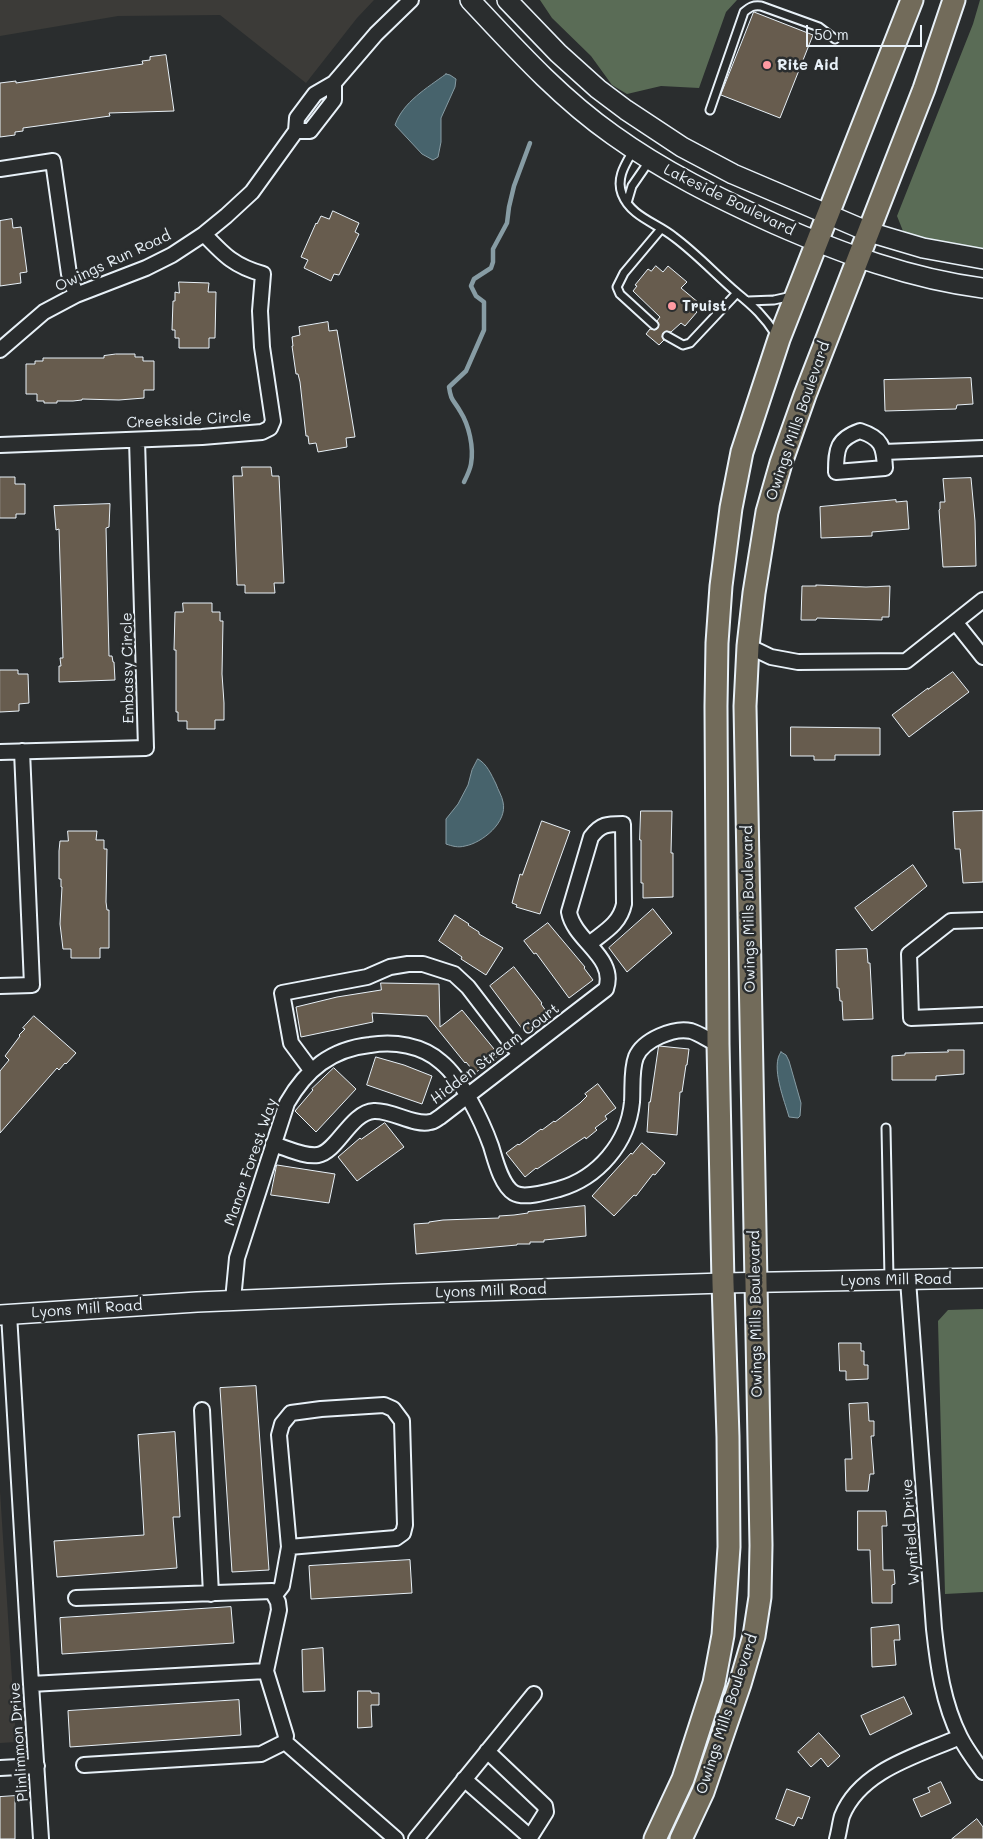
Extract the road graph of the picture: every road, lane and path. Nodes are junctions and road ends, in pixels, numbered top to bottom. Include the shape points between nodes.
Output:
1 (411, 0) edge
2 (470, 0) edge
3 (507, 0) edge
4 (912, 0) edge
5 (954, 0) edge
6 (835, 39) dead end
7 (710, 110) dead end
8 (634, 149) junction
9 (650, 160) junction
10 (0, 169) edge
11 (627, 203) junction
12 (828, 214) junction
13 (661, 229) junction
14 (869, 232) junction
15 (204, 234) junction
16 (818, 243) junction
17 (859, 258) junction
18 (983, 259) edge
19 (983, 288) edge
20 (737, 293) junction
21 (76, 295) junction
22 (796, 296) junction
23 (748, 301) junction
24 (654, 325) dead end
25 (667, 336) dead end
26 (779, 339) junction
27 (0, 350) edge
28 (137, 440) junction
29 (0, 445) edge
30 (983, 448) edge
31 (884, 452) dead end
32 (983, 600) edge
33 (956, 623) junction
34 (748, 646) junction
35 (983, 657) edge
36 (22, 751) junction
37 (0, 752) edge
38 (983, 920) edge
39 (589, 944) junction
40 (0, 986) edge
41 (983, 1015) edge
42 (718, 1044) junction
43 (520, 1056) junction
44 (311, 1070) junction
45 (467, 1096) junction
46 (886, 1128) dead end
47 (274, 1144) junction
48 (983, 1278) edge
49 (908, 1280) junction
50 (889, 1281) junction
51 (723, 1282) junction
52 (755, 1282) junction
53 (233, 1300) junction
54 (5, 1315) edge
55 (202, 1410) dead end
56 (289, 1548) junction
57 (210, 1594) junction
58 (275, 1595) junction
59 (76, 1598) dead end
60 (266, 1671) junction
61 (30, 1684) junction
62 (534, 1694) dead end
63 (960, 1737) junction
64 (285, 1742) junction
65 (487, 1751) junction
66 (84, 1765) dead end
67 (37, 1766) junction
68 (0, 1768) edge
69 (983, 1772) edge
70 (464, 1779) junction
71 (530, 1838) edge
72 (41, 1839) edge
73 (396, 1839) edge
74 (416, 1839) edge
75 (655, 1839) edge
76 (681, 1839) edge
77 (838, 1839) edge

1 - 15 street, Owings Run Road via 376,34 334,83 315,94 297,118 296,132 252,192
2 - 8 main road, Lakeside Boulevard via 539,73
3 - 12 main road, Lakeside Boulevard via 558,54 598,88 682,148 733,174
4 - 12 main road, Owings Mills Boulevard
5 - 14 main road, Owings Mills Boulevard
6 - 7 lane via 819,27 754,5 744,12
8 - 9 main road, Lakeside Boulevard
8 - 11 lane via 620,180
9 - 11 lane via 632,186
9 - 16 main road, Lakeside Boulevard via 728,202
10 - 21 street via 53,161 69,274
11 - 13 lane
12 - 14 main road, Lakeside Boulevard
12 - 16 main road, Owings Mills Boulevard
13 - 20 lane via 676,238
13 - 24 lane via 624,273 617,287 620,294
14 - 17 main road, Owings Mills Boulevard
14 - 18 main road, Lakeside Boulevard via 923,248
15 - 21 street, Owings Run Road via 146,268
15 - 28 street, Creekside Circle via 226,257 245,269 263,274 262,347 273,421 270,428 262,432
16 - 17 main road, Lakeside Boulevard
16 - 22 main road, Owings Mills Boulevard
17 - 19 main road, Lakeside Boulevard via 964,286
17 - 34 main road, Owings Mills Boulevard via 781,463 767,512
20 - 23 lane
20 - 25 lane via 690,343 683,345
21 - 27 street, Owings Run Road via 44,312
22 - 23 lane
22 - 26 main road, Owings Mills Boulevard
23 - 26 lane via 762,314
26 - 42 main road, Owings Mills Boulevard via 742,452 721,586 716,697
28 - 29 street, Creekside Circle
28 - 36 street, Embassy Circle via 146,748
30 - 31 street
32 - 33 street
33 - 34 street via 906,661 798,662 771,657
33 - 35 street
34 - 52 main road, Owings Mills Boulevard via 745,706
36 - 37 street, Embassy Circle
36 - 40 street via 32,985
38 - 41 street via 951,921 910,954 911,1018
39 - 39 street, Hidden Stream Court via 570,918 570,904 592,837 598,828 623,824 622,914
39 - 43 street, Hidden Stream Court via 608,973 606,989
42 - 45 street, Manor Forest Way via 682,1030 669,1032 642,1048 634,1063 632,1104 621,1141 609,1158 588,1175 566,1187 544,1193 514,1193 507,1185 478,1114
42 - 51 main road, Owings Mills Boulevard
43 - 44 street via 468,987 454,974 423,964 408,964 390,967 367,977 282,993 291,1043
43 - 45 street, Hidden Stream Court
44 - 45 street, Manor Forest Way via 337,1054 364,1045 409,1046 441,1062
44 - 47 street, Manor Forest Way via 287,1103
45 - 47 street, Hidden Stream Court via 431,1122 375,1111 366,1113 320,1155
46 - 50 lane
47 - 53 street, Manor Forest Way via 237,1258
48 - 49 main road, Lyons Mill Road
49 - 50 main road, Lyons Mill Road
49 - 63 street, Wynfield Drive via 938,1666
50 - 52 main road, Lyons Mill Road
51 - 52 main road, Lyons Mill Road
51 - 53 main road, Lyons Mill Road
51 - 75 main road, Owings Mills Boulevard via 729,1487 723,1635 714,1683 686,1770
52 - 76 main road, Owings Mills Boulevard via 760,1597 754,1636 740,1684 703,1792
53 - 54 main road, Lyons Mill Road
54 - 61 street, Plinlimmon Drive
55 - 57 street
56 - 56 street via 280,1435 282,1424 291,1413 384,1405 393,1409 402,1421 403,1532 396,1538
56 - 58 street via 282,1586
57 - 58 street via 272,1592
57 - 59 street
58 - 60 street via 279,1610
60 - 61 street
60 - 64 street via 286,1736
61 - 67 street, Plinlimmon Drive
62 - 65 street
63 - 69 street, Wynfield Drive
63 - 77 street via 888,1768 870,1781 853,1797 842,1817
64 - 66 street via 261,1754
64 - 73 street
65 - 70 street
65 - 71 street via 545,1806 546,1812
67 - 68 street
67 - 72 street, Plinlimmon Drive
70 - 71 street
70 - 74 street

